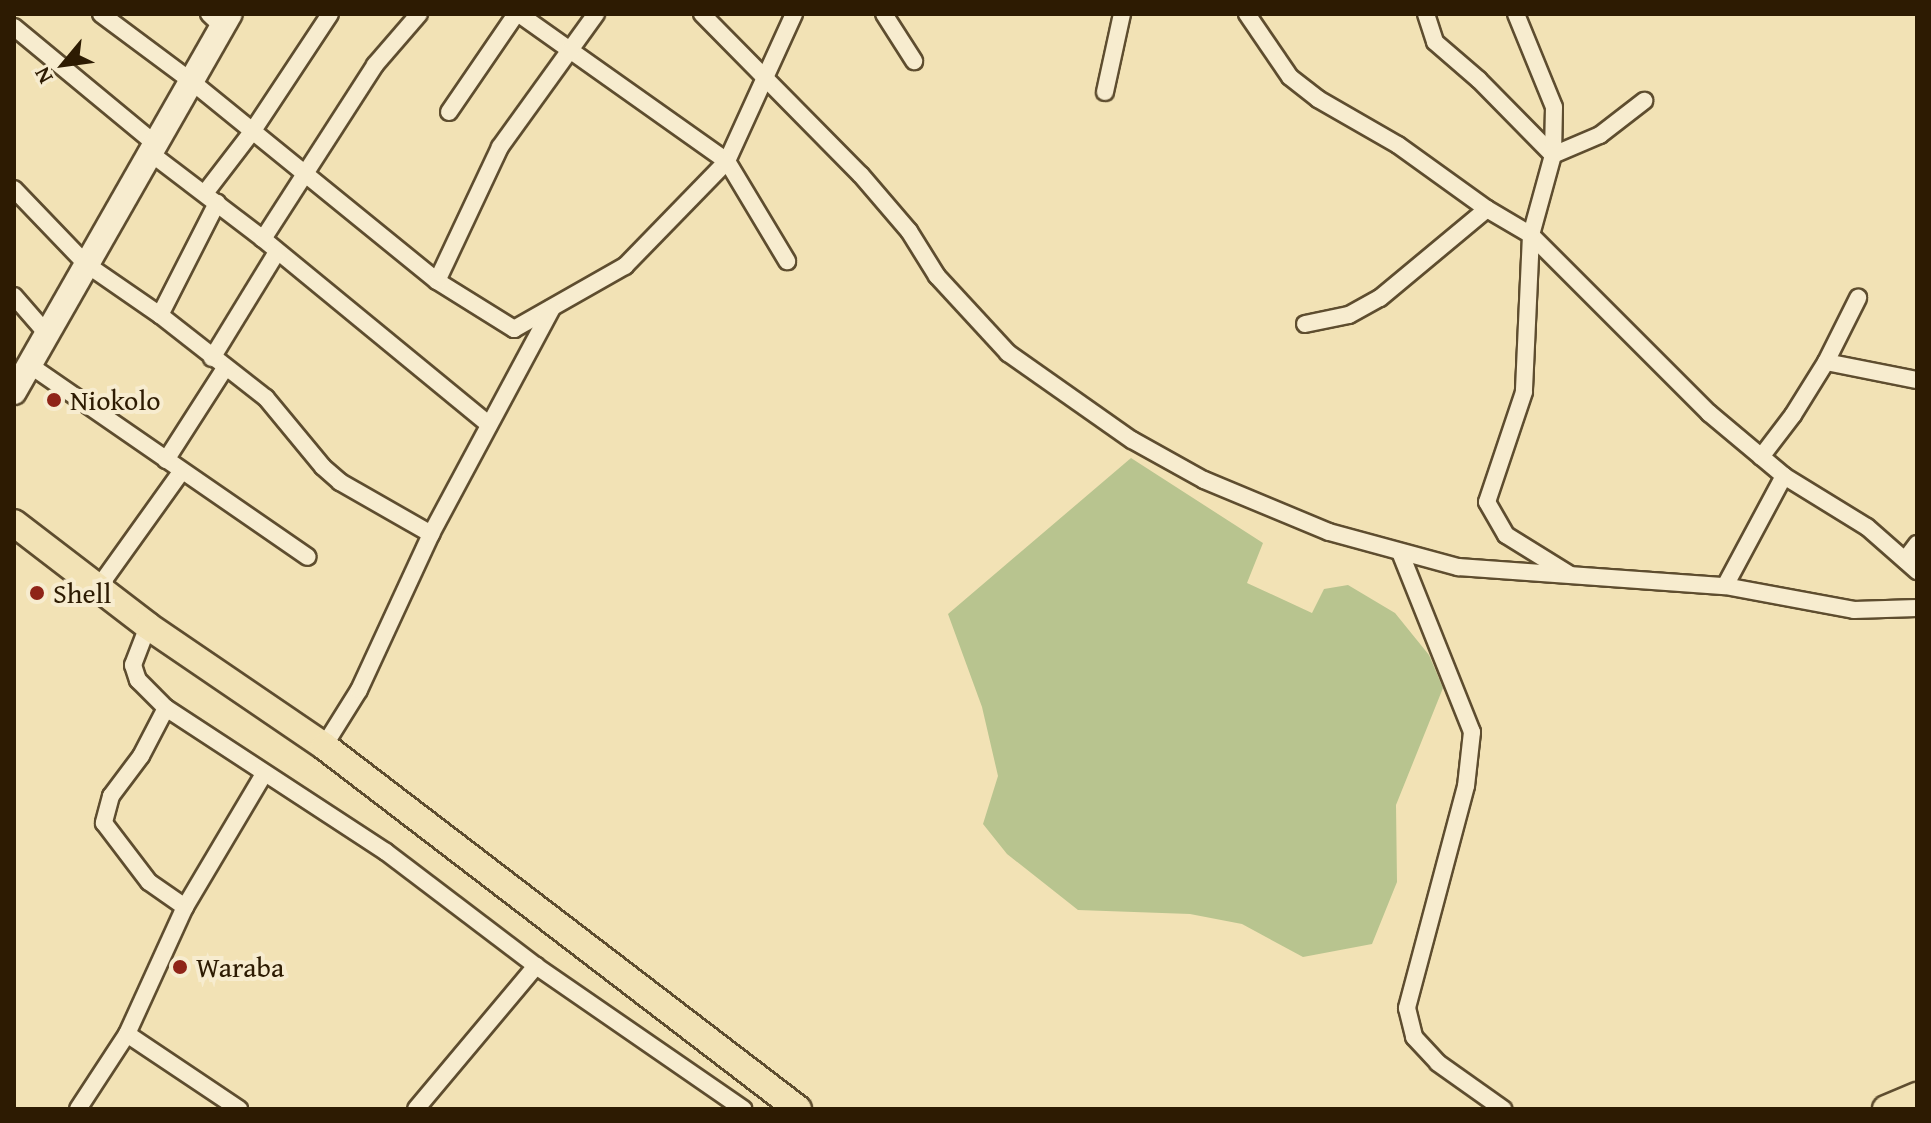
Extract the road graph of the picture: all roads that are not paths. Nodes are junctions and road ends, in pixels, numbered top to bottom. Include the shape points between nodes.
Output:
1 (101, 14) edge
2 (330, 14) edge
3 (419, 14) edge
4 (517, 14) edge
5 (596, 14) edge
6 (702, 14) edge
7 (794, 14) edge
8 (884, 14) edge
9 (1122, 14) edge
10 (1247, 14) edge
11 (1426, 14) edge
12 (1516, 14) edge
13 (220, 18) edge
14 (14, 27) edge
15 (572, 49) junction
16 (914, 61) dead end
17 (764, 76) junction
18 (191, 81) junction
19 (1105, 92) dead end
20 (1644, 101) dead end
21 (449, 112) dead end
22 (252, 132) junction
23 (152, 148) junction
24 (1553, 155) junction
25 (727, 161) junction
26 (306, 173) junction
27 (14, 189) edge
28 (211, 198) junction
29 (1487, 209) junction
30 (1531, 235) junction
31 (263, 239) junction
32 (277, 252) junction
33 (787, 261) dead end
34 (86, 264) junction
35 (437, 281) junction
36 (14, 296) edge
37 (1858, 298) dead end
38 (552, 307) junction
39 (160, 315) junction
40 (1305, 324) dead end
41 (48, 335) junction
42 (1826, 362) junction
43 (219, 363) junction
44 (31, 366) junction
45 (1917, 380) edge
46 (14, 392) edge
47 (488, 424) junction
48 (1761, 457) junction
49 (166, 460) junction
50 (181, 472) junction
51 (1784, 476) junction
52 (14, 523) edge
53 (431, 534) junction
54 (1917, 544) edge
55 (1400, 552) junction
56 (308, 557) dead end
57 (1911, 565) edge
58 (1574, 577) junction
59 (1725, 586) junction
60 (98, 588) junction
61 (1917, 608) edge
62 (148, 626) junction
63 (166, 708) junction
64 (324, 746) junction
65 (264, 774) junction
66 (185, 907) junction
67 (536, 966) junction
68 (127, 1034) junction
69 (1917, 1096) edge
70 (78, 1109) edge
71 (239, 1109) edge
72 (416, 1109) edge
73 (743, 1109) edge
74 (798, 1109) edge
75 (1503, 1109) edge
76 (1886, 1109) edge

1 - 18 street
2 - 22 street
3 - 26 street via 375,65
4 - 15 street
4 - 21 street
5 - 15 street
6 - 17 street
7 - 17 street
8 - 16 street
9 - 19 street
10 - 29 street via 1290,77
11 - 24 street via 1435,42
12 - 24 street via 1554,107
13 - 18 street
14 - 23 street
15 - 25 street
15 - 35 street via 500,147
17 - 25 street
17 - 55 street via 861,175 909,231 937,276 1008,353 1132,440 1204,480 1329,532
18 - 22 street
18 - 23 street
20 - 24 street via 1600,135
22 - 26 street
22 - 28 street
23 - 28 street
23 - 34 street
24 - 30 street
25 - 33 street
25 - 38 street via 625,266
26 - 31 street
26 - 35 street
27 - 34 street
28 - 31 street
28 - 39 street
29 - 30 street
29 - 40 street via 1380,298 1349,315
30 - 48 street via 1709,413
30 - 58 street via 1524,392 1487,502 1506,535
31 - 32 street
32 - 43 street
32 - 47 street
34 - 39 street
34 - 41 street
35 - 38 street via 514,329
36 - 41 street
37 - 42 street
38 - 47 street
39 - 43 street
41 - 44 street
42 - 45 street
42 - 48 street
43 - 49 street
43 - 53 street via 266,398 340,482
44 - 46 street
44 - 49 street
47 - 53 street
48 - 51 street
49 - 50 street
50 - 56 street
50 - 60 street
51 - 57 street via 1867,527
51 - 59 street
52 - 60 main road
53 - 64 street via 359,690
54 - 57 street
55 - 58 street via 1458,567
55 - 75 street via 1472,732 1466,786 1407,1008 1414,1037 1438,1063
58 - 59 street
59 - 61 street via 1854,610
60 - 62 main road
62 - 63 street via 133,665 138,680
62 - 64 main road
63 - 65 street
63 - 66 street via 141,756 111,796 104,823 149,882
64 - 74 main road
65 - 66 street
65 - 67 street via 386,852
66 - 68 street
67 - 72 street
67 - 73 street
68 - 70 street
68 - 71 street
69 - 76 main road

